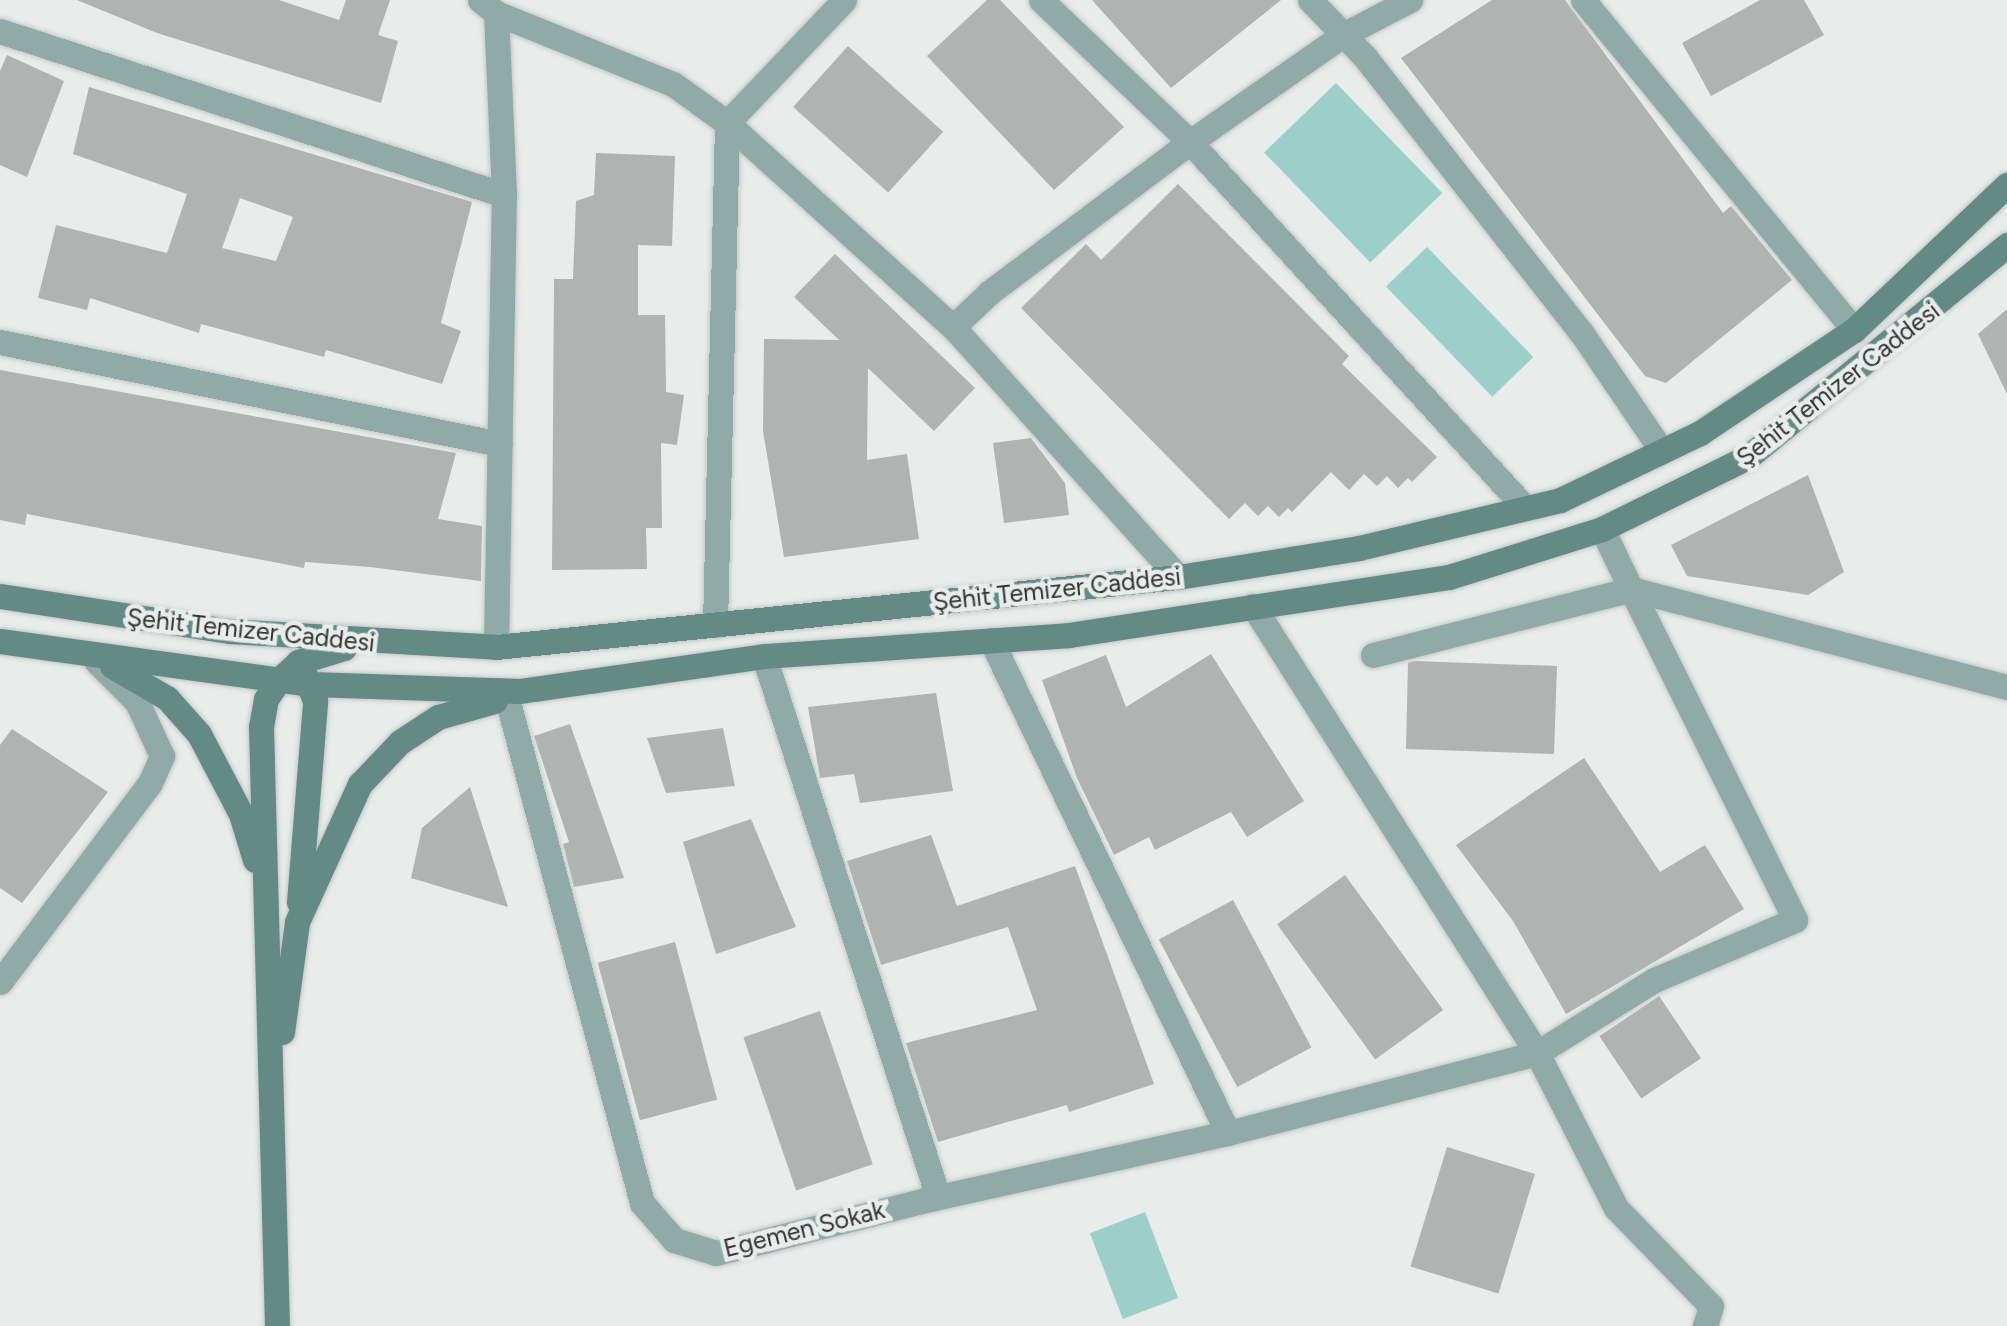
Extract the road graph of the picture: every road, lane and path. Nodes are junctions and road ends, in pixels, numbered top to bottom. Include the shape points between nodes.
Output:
1 (844, 0) edge
2 (1041, 0) edge
3 (1310, 0) edge
4 (1410, 0) edge
5 (1583, 0) edge
6 (488, 7) edge
7 (0, 31) edge
8 (1343, 35) junction
9 (728, 123) junction
10 (1190, 142) junction
11 (2007, 185) edge
12 (504, 195) junction
13 (2007, 246) edge
14 (953, 327) junction
15 (1854, 330) junction
16 (0, 342) edge
17 (500, 444) junction
18 (1662, 451) junction
19 (1524, 507) junction
20 (1602, 530) junction
21 (1178, 577) junction
22 (1631, 589) junction
23 (0, 596) edge
24 (1253, 606) junction
25 (714, 625) junction
26 (230, 632) junction
27 (991, 640) junction
28 (0, 641) edge
29 (368, 644) junction
30 (496, 648) junction
31 (90, 655) junction
32 (1372, 655) dead end
33 (764, 656) junction
34 (296, 675) junction
35 (2007, 687) edge
36 (513, 695) junction
37 (266, 914) junction
38 (297, 922) junction
39 (0, 982) edge
40 (1537, 1053) junction
41 (272, 1101) junction
42 (1228, 1133) junction
43 (925, 1200) junction
44 (277, 1326) edge
45 (1706, 1326) edge

1 - 9 street
2 - 10 street
3 - 8 street
4 - 8 street
5 - 15 street
6 - 9 street via 673,84
6 - 12 street
7 - 12 street
8 - 10 street
8 - 18 street via 1581,332
9 - 14 street
9 - 25 street
10 - 14 street
10 - 19 street
11 - 15 main road, Şehit Temizer Caddesi
12 - 17 street
13 - 20 main road, Şehit Temizer Caddesi via 1748,458
14 - 21 street
15 - 18 main road, Şehit Temizer Caddesi via 1700,433
16 - 17 street
17 - 30 street
18 - 19 main road, Şehit Temizer Caddesi via 1560,500
19 - 21 main road, Şehit Temizer Caddesi via 1359,548
20 - 22 street
20 - 24 main road, Şehit Temizer Caddesi via 1449,576
21 - 25 main road, Şehit Temizer Caddesi
22 - 32 street
22 - 35 street
22 - 40 street, Egemen Sokak via 1795,920 1654,980
23 - 26 main road, Şehit Temizer Caddesi
24 - 27 main road, Şehit Temizer Caddesi
24 - 40 street
25 - 30 main road, Şehit Temizer Caddesi
26 - 29 main road, Şehit Temizer Caddesi
26 - 34 main road via 283,650
27 - 33 main road, Şehit Temizer Caddesi
27 - 42 street
28 - 31 main road, Şehit Temizer Caddesi
29 - 30 main road, Şehit Temizer Caddesi
29 - 34 main road
31 - 34 main road, Şehit Temizer Caddesi
31 - 37 main road via 141,680 199,734 241,814
31 - 39 street via 137,702 162,756 150,783
33 - 36 main road, Şehit Temizer Caddesi
33 - 43 street via 938,1196
34 - 36 main road, Şehit Temizer Caddesi
34 - 37 main road via 266,699 261,727
34 - 38 main road via 315,701
36 - 38 main road via 438,717 400,742 360,784
36 - 43 street, Egemen Sokak via 627,1150 642,1202 663,1228 674,1240 716,1252
37 - 41 main road
38 - 41 main road
40 - 42 street, Egemen Sokak
40 - 45 street via 1616,1208 1710,1306
41 - 44 main road
42 - 43 street, Egemen Sokak

